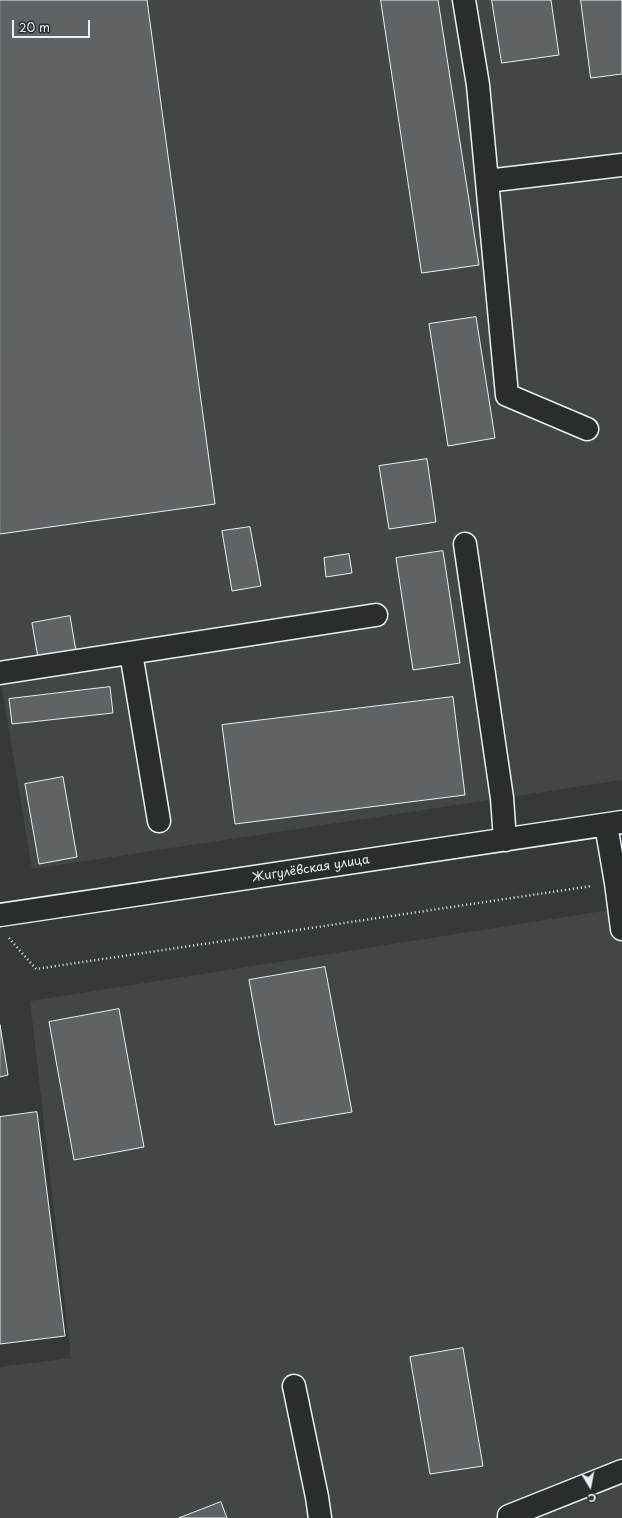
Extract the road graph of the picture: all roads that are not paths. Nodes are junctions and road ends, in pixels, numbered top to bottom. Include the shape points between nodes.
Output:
1 (464, 0) edge
2 (622, 165) edge
3 (487, 181) junction
4 (587, 429) dead end
5 (466, 544) dead end
6 (376, 615) dead end
7 (131, 653) junction
8 (0, 673) edge
9 (160, 821) dead end
10 (614, 824) edge
11 (505, 840) junction
12 (3, 924) edge
13 (622, 929) edge
14 (294, 1386) dead end
15 (622, 1471) edge
16 (320, 1518) edge
17 (510, 1518) edge

1 - 3 street via 478,85
2 - 3 street
3 - 4 street via 507,395
5 - 11 street via 502,798
6 - 7 street
7 - 8 street
7 - 9 street
10 - 11 street, Жигулёвская улица
10 - 13 street via 616,883
11 - 12 street, Жигулёвская улица
14 - 16 street
15 - 17 street via 509,1516

